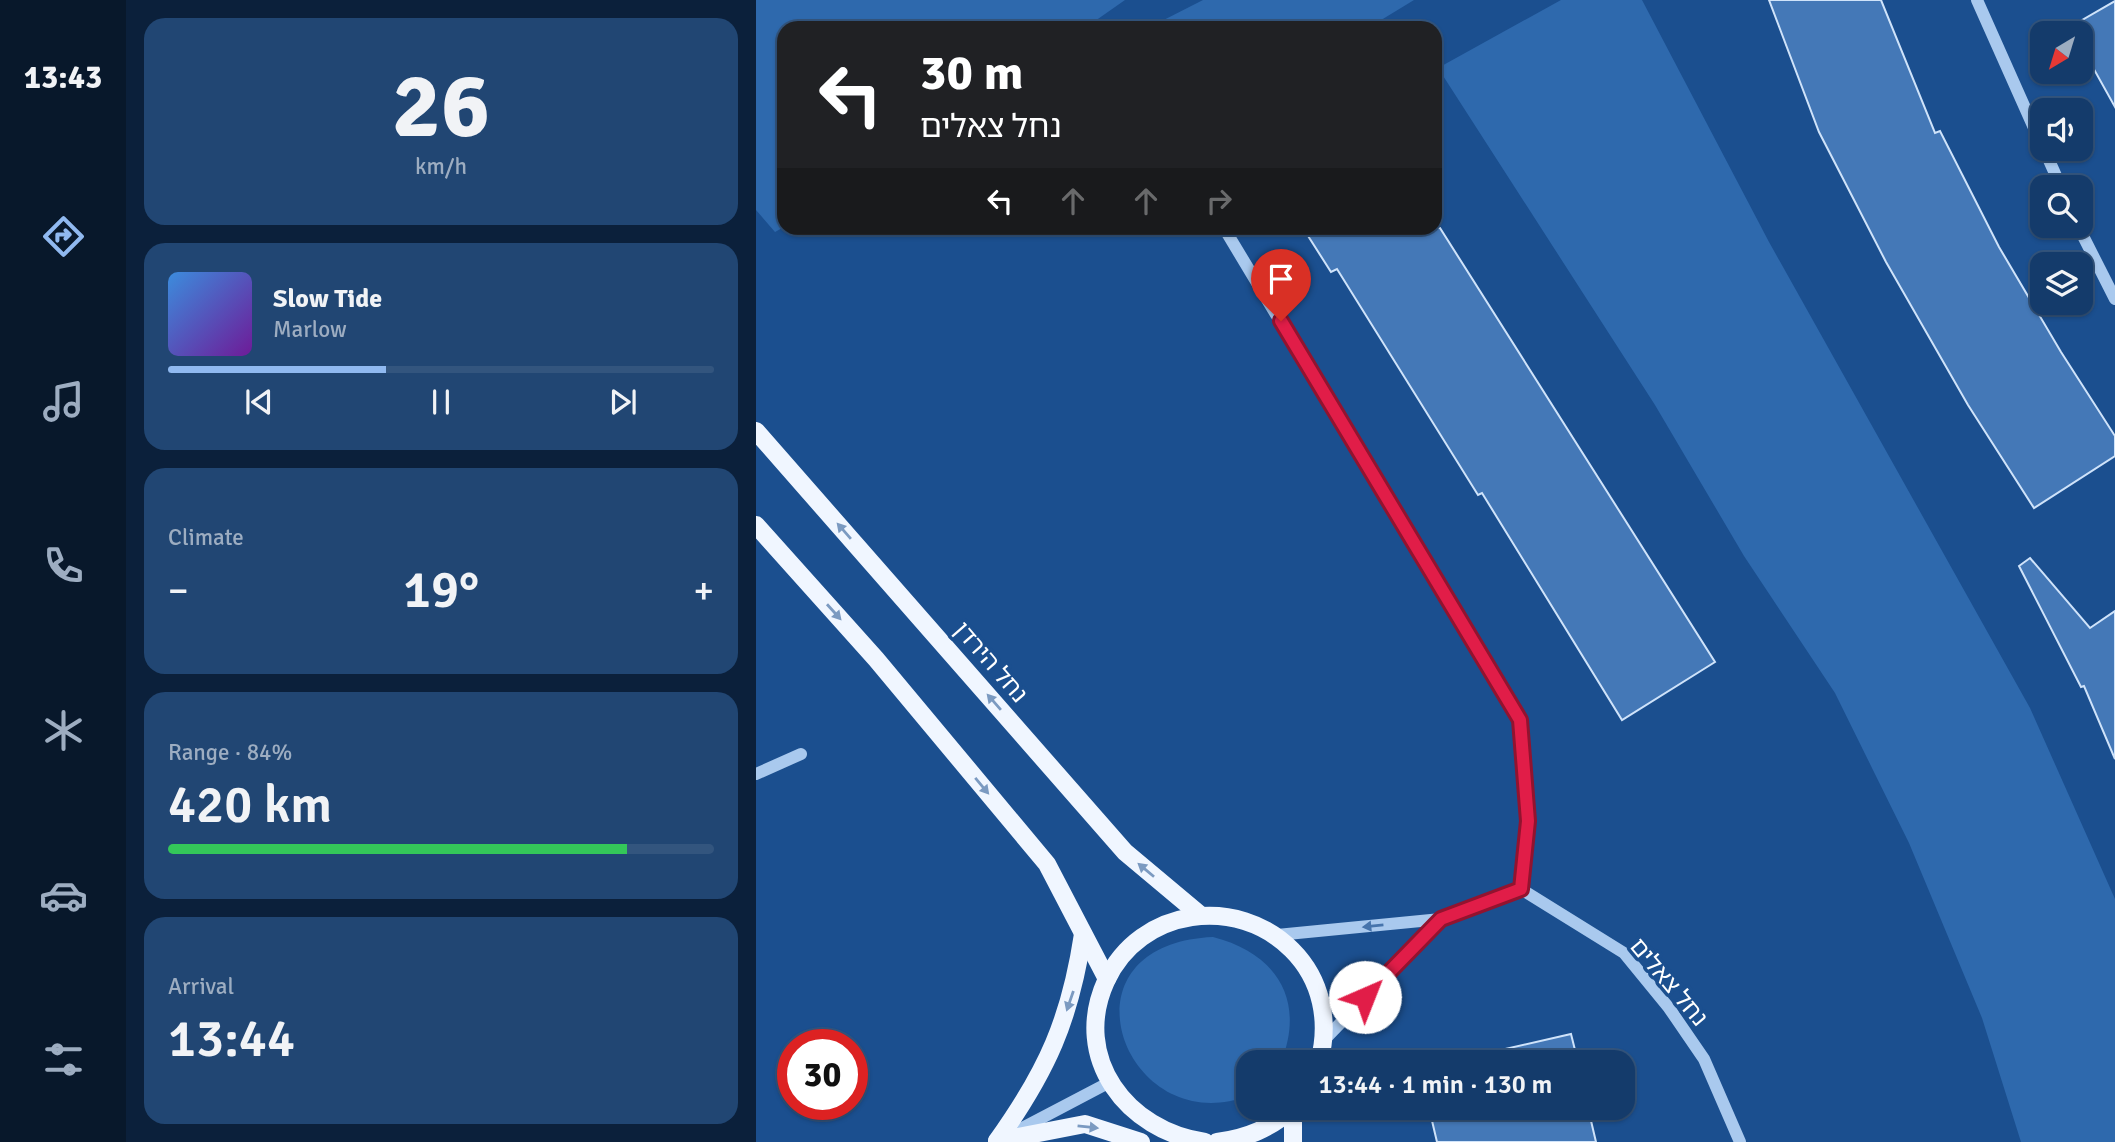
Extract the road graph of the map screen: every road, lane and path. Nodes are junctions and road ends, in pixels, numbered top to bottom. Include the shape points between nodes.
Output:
1 (1977, 0) edge
2 (2030, 118) edge
3 (1228, 235) edge
4 (2084, 238) edge
5 (2115, 299) edge
6 (756, 431) edge
7 (756, 525) edge
8 (801, 754) dead end
9 (757, 771) edge
10 (1521, 889) junction
11 (1199, 914) junction
12 (1441, 919) junction
13 (1083, 934) junction
14 (1277, 935) junction
15 (1107, 979) junction
16 (1325, 1039) junction
17 (1322, 1050) edge
18 (1110, 1083) junction
19 (1278, 1120) edge
20 (1293, 1120) edge
21 (1181, 1140) edge
22 (996, 1142) edge
23 (1142, 1142) edge
24 (1205, 1142) edge
25 (1217, 1142) edge
26 (1293, 1142) edge
27 (1740, 1142) edge

1 - 2 street
3 - 10 street via 1520,720 1528,821
4 - 5 street
11 -> 6 main road, נחל הירדן via 1125,852
7 -> 13 main road via 876,659 1047,864
8 - 9 street
10 - 12 street
10 - 27 street, נחל צאלים via 1624,953 1704,1059
11 - 14 main road via 1253,922
11 - 15 main road via 1161,925 1129,947
12 -> 14 street
12 - 16 street
13 - 15 main road
13 -> 22 main road via 1075,986 1058,1037 1033,1091
14 - 16 main road via 1305,963 1321,999
15 - 18 main road via 1098,1004 1096,1031
16 - 17 main road
18 - 21 main road via 1128,1108 1152,1127
18 - 22 street
19 - 25 main road via 1241,1139
20 - 26 main road
21 - 24 main road
22 -> 23 main road via 1085,1124

